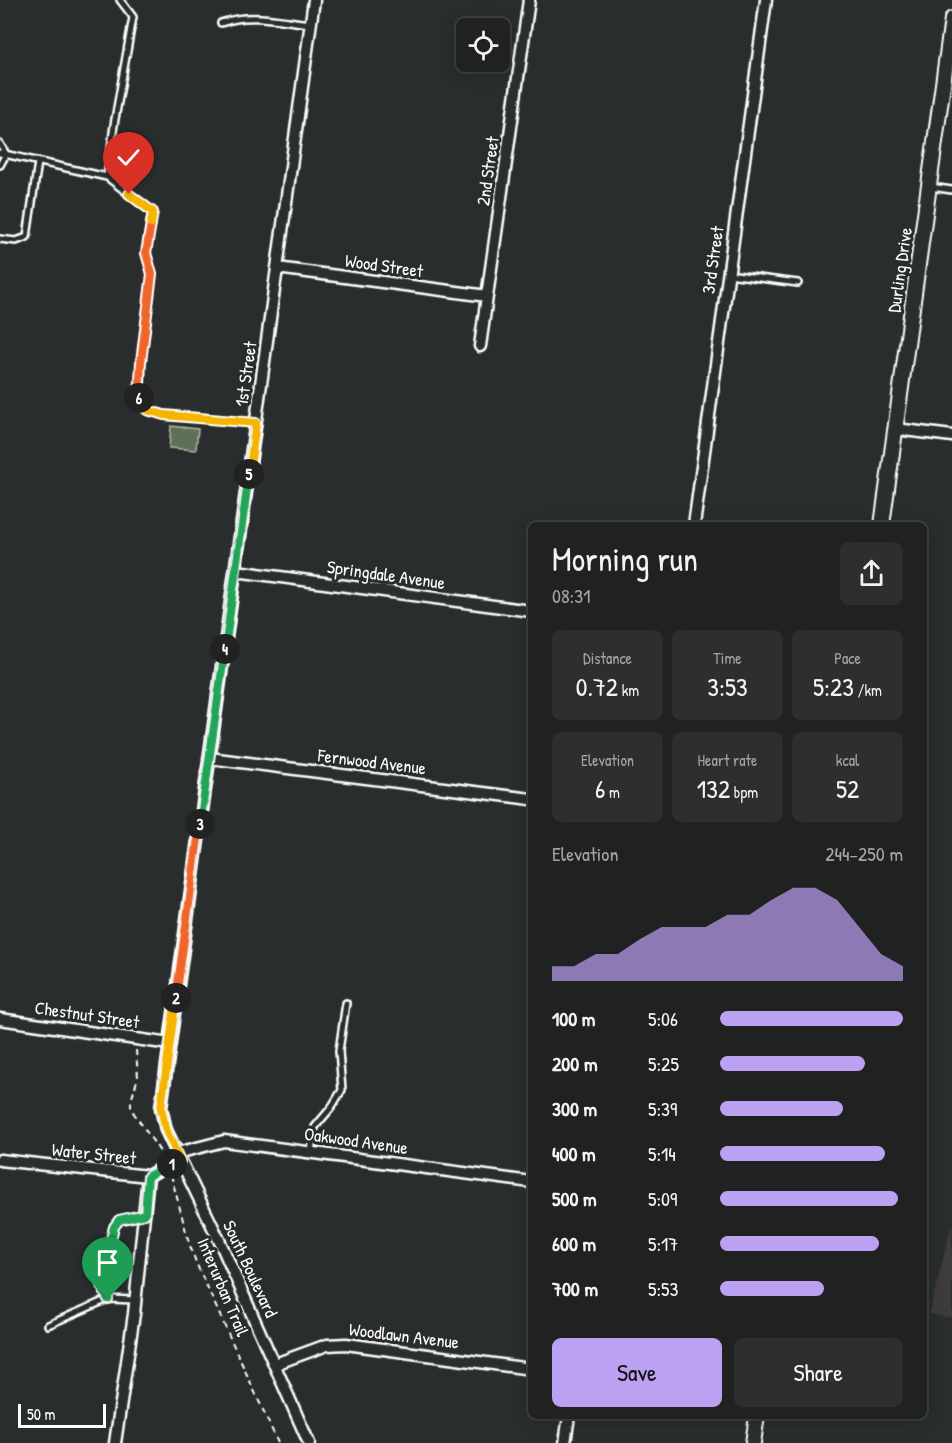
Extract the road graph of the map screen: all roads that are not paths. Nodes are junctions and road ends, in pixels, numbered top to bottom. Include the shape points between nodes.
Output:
1 (120, 0) edge
2 (314, 0) edge
3 (529, 0) edge
4 (765, 0) edge
5 (952, 19) edge
6 (221, 23) dead end
7 (311, 24) junction
8 (0, 144) edge
9 (3, 154) edge
10 (38, 162) junction
11 (0, 165) edge
12 (107, 177) junction
13 (929, 186) junction
14 (952, 190) edge
15 (0, 239) edge
16 (277, 268) junction
17 (728, 274) junction
18 (798, 283) dead end
19 (487, 296) junction
20 (480, 346) dead end
21 (256, 423) junction
22 (896, 429) junction
23 (952, 436) edge
24 (694, 522) edge
25 (882, 522) edge
26 (236, 571) junction
27 (528, 611) edge
28 (209, 758) junction
29 (528, 799) edge
30 (346, 1003) dead end
31 (0, 1019) edge
32 (170, 1044) junction
33 (161, 1108) joint
34 (310, 1151) junction
35 (179, 1157) junction
36 (0, 1160) edge
37 (148, 1176) junction
38 (528, 1182) edge
39 (145, 1214) junction
40 (108, 1299) junction
41 (135, 1300) junction
42 (48, 1325) dead end
43 (275, 1364) junction
44 (528, 1369) edge
45 (568, 1419) edge
46 (757, 1419) edge
47 (116, 1443) edge
48 (309, 1443) edge
49 (565, 1443) edge
50 (753, 1443) edge

1 - 12 lane via 133,17
2 - 7 street, 1st Street
3 - 19 street, 2nd Street
4 - 17 street, 3rd Street
5 - 13 street, Durling Drive
6 - 7 lane via 249,16
7 - 16 street, 1st Street
8 - 9 lane
9 - 10 lane
9 - 11 lane
10 - 12 lane
10 - 15 lane via 27,237 16,241
12 - 21 lane via 153,212 146,253 152,274 140,403 147,410 164,415
13 - 14 lane
13 - 22 street, Durling Drive
16 - 19 street, Wood Street
16 - 21 street, 1st Street
17 - 18 lane
17 - 24 street, 3rd Street
19 - 20 street, 2nd Street
21 - 26 street, 1st Street
22 - 23 street
22 - 25 street, Durling Drive
26 - 27 street, Springdale Avenue
26 - 28 street, 1st Street
28 - 29 street, Fernwood Avenue
28 - 32 street, 1st Street
30 - 34 lane via 339,1051 342,1090 315,1127
31 - 32 street, Chestnut Street
32 - 33 street, 1st Street
33 - 35 street, South Boulevard
34 - 35 street, Oakwood Avenue via 224,1141
34 - 38 street, Oakwood Avenue
35 - 37 street, Water Street
35 - 43 street, South Boulevard
36 - 37 street, Water Street
37 - 39 street
39 - 40 lane via 119,1220 114,1227 101,1279
39 - 41 street
40 - 41 lane
40 - 42 lane
41 - 47 street
43 - 44 street, Woodlawn Avenue via 327,1345 346,1344
43 - 48 street, South Boulevard
45 - 49 street
46 - 50 street

